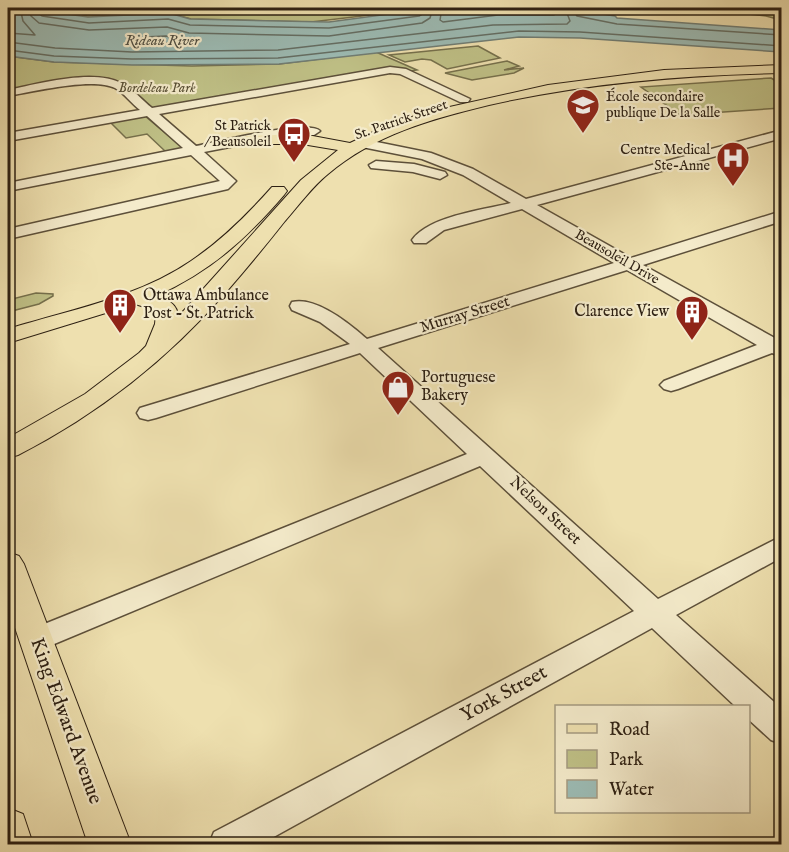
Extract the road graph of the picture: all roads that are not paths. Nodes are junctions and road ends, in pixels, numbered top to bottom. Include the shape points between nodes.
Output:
1 (782, 64) edge
2 (782, 69) edge
3 (8, 93) edge
4 (464, 99) junction
5 (151, 112) junction
6 (314, 131) dead end
7 (782, 134) edge
8 (8, 137) edge
9 (291, 138) junction
10 (252, 139) junction
11 (348, 144) junction
12 (195, 150) junction
13 (309, 160) junction
14 (376, 165) dead end
15 (8, 187) edge
16 (525, 204) junction
17 (504, 209) junction
18 (782, 216) edge
19 (8, 234) edge
20 (420, 240) dead end
21 (628, 264) junction
22 (134, 297) junction
23 (299, 306) dead end
24 (15, 332) edge
25 (364, 346) junction
26 (777, 349) edge
27 (156, 351) junction
28 (671, 385) dead end
29 (148, 413) dead end
30 (8, 449) edge
31 (484, 455) junction
32 (782, 545) edge
33 (8, 564) edge
34 (654, 612) junction
35 (37, 639) junction
36 (782, 730) edge
37 (8, 828) edge
38 (12, 844) edge
39 (110, 844) edge
40 (227, 844) edge

1 - 4 main road, St. Patrick Street via 589,76
2 - 11 main road, St. Patrick Street via 642,76 542,90 432,115
3 - 5 street via 72,83 100,83 123,88
4 - 5 street via 398,70
4 - 11 main road, St. Patrick Street via 396,118
5 - 8 street
5 - 12 street
6 - 10 street
7 - 16 street
9 - 10 main road
9 - 11 main road
9 - 13 main road via 307,147
10 - 12 street
11 - 13 main road, St. Patrick Street
11 - 16 street, Beausoleil Drive via 452,165
11 - 27 main road, St. Patrick Street via 313,178 195,314
12 - 15 street
12 - 19 street via 228,183
13 - 22 main road, St. Patrick Street via 222,249 189,272
14 - 17 street via 414,168 444,176
16 - 17 street
16 - 21 street, Beausoleil Drive
17 - 20 street via 438,227
18 - 21 street, Murray Street
21 - 25 street, Murray Street
21 - 26 street, Beausoleil Drive
22 - 24 main road, St. Patrick Street
22 - 27 main road via 159,304 167,311 167,324
23 - 25 street, Nelson Street via 329,317
25 - 29 street, Murray Street
25 - 31 street, Nelson Street
26 - 28 street
27 - 30 main road via 78,410
31 - 34 street, Nelson Street
31 - 35 street
32 - 34 street, York Street
33 - 35 main road, King Edward Avenue
34 - 36 street, Nelson Street
34 - 40 street, York Street
35 - 39 main road, King Edward Avenue
37 - 38 main road

